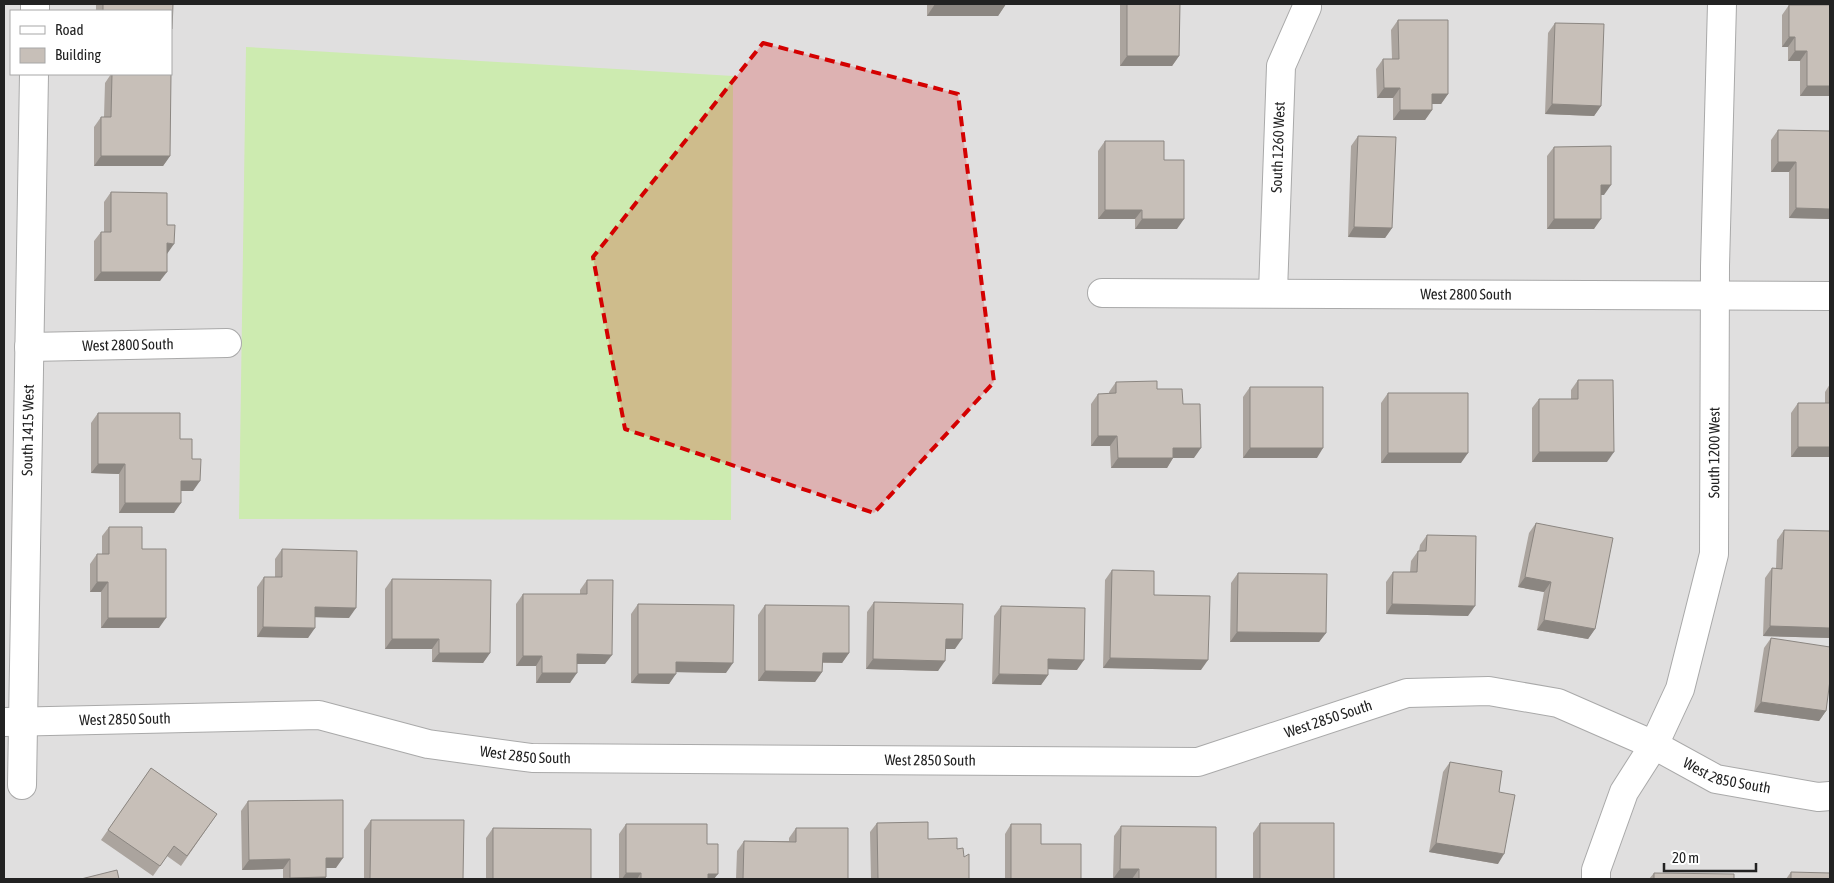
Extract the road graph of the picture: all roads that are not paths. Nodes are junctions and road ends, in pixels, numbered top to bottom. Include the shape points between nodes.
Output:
1 (1722, 4) edge
2 (1307, 7) dead end
3 (34, 75) edge
4 (1273, 292) junction
5 (1102, 293) dead end
6 (1715, 295) junction
7 (1830, 296) edge
8 (227, 343) dead end
9 (29, 348) junction
10 (13, 722) edge
11 (1654, 745) junction
12 (22, 785) dead end
13 (1830, 796) edge
14 (1596, 879) edge

1 - 6 street, South 1200 West
2 - 4 street, South 1260 West via 1281,66
3 - 9 street, South 1415 West
4 - 5 street, West 2800 South
4 - 6 street, West 2800 South
6 - 7 street, West 2800 South
6 - 11 street, South 1200 West via 1714,554 1680,689
8 - 9 street, West 2800 South
9 - 10 street, South 1415 West via 25,671
10 - 11 street, West 2850 South via 318,715 428,744 532,758 1198,762 1407,693 1489,691 1558,703
10 - 12 street, South 1415 West
11 - 13 street, West 2850 South via 1716,779 1818,797
11 - 14 street, South 1200 West via 1624,792 1596,870

